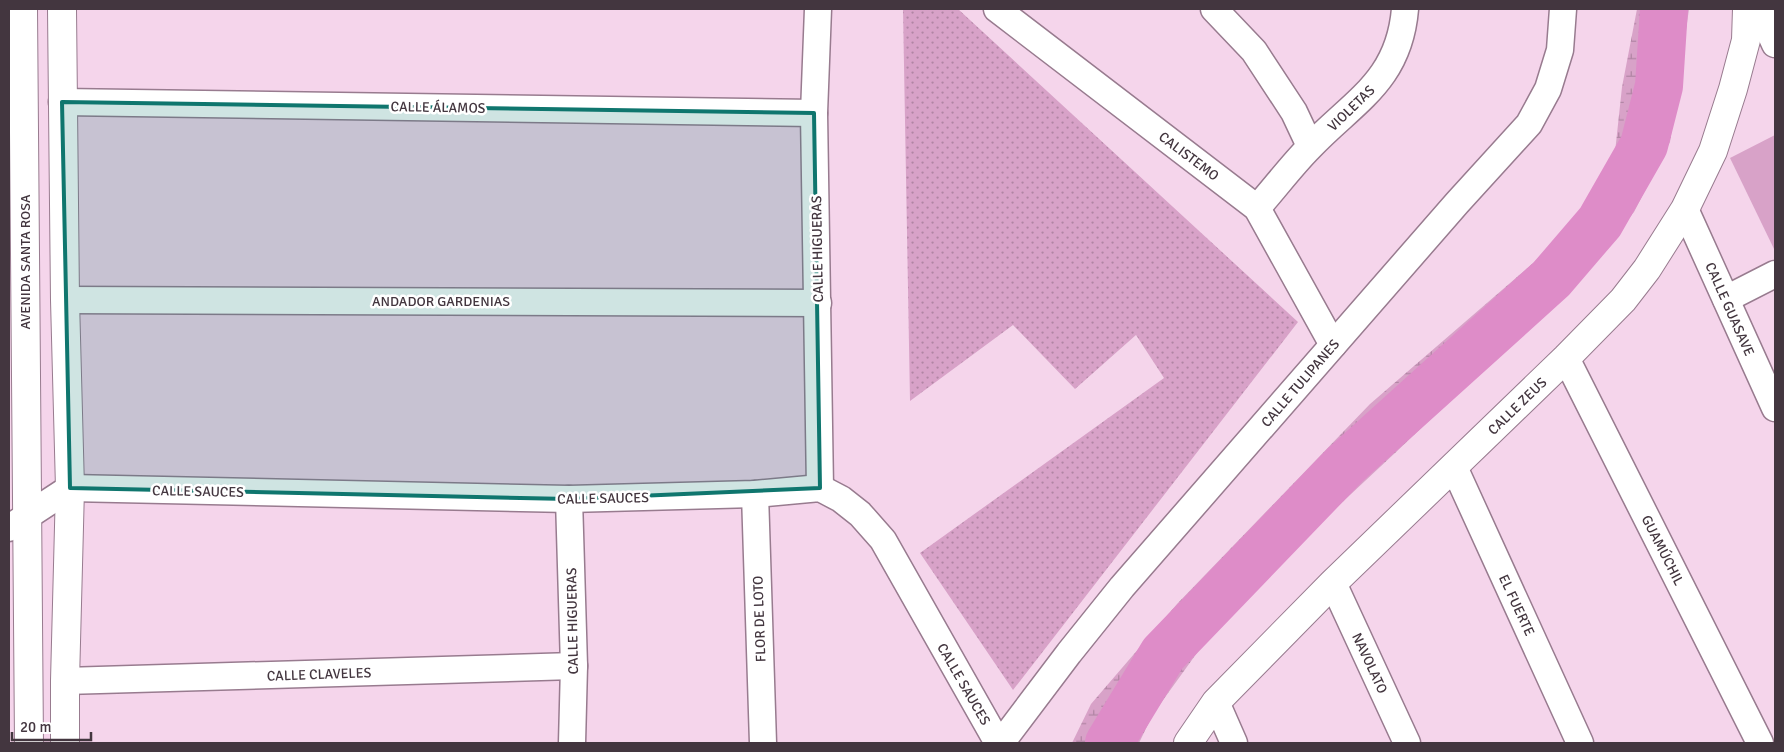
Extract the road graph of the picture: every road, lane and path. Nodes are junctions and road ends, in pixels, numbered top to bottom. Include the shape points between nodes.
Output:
1 (23, 9) edge
2 (62, 9) edge
3 (818, 9) edge
4 (997, 9) edge
5 (1214, 9) edge
6 (1404, 9) edge
7 (1563, 9) edge
8 (1747, 9) edge
9 (1759, 9) edge
10 (1775, 44) edge
11 (62, 102) junction
12 (814, 113) junction
13 (1310, 146) junction
14 (1257, 208) junction
15 (1685, 209) junction
16 (17, 221) edge
17 (1775, 274) edge
18 (1726, 298) junction
19 (64, 300) junction
20 (818, 302) junction
21 (1333, 345) junction
22 (1566, 358) junction
23 (1775, 408) edge
24 (1454, 467) junction
25 (70, 488) junction
26 (820, 488) junction
27 (755, 494) junction
28 (569, 499) junction
29 (18, 522) edge
30 (1333, 583) junction
31 (574, 666) junction
32 (64, 681) junction
33 (1216, 702) junction
34 (29, 743) edge
35 (65, 743) edge
36 (572, 743) edge
37 (763, 743) edge
38 (999, 743) edge
39 (1188, 743) edge
40 (1234, 743) edge
41 (1407, 743) edge
42 (1580, 743) edge
43 (1760, 743) edge

1 - 16 main road, AVENIDA SANTA ROSA
2 - 11 main road
3 - 12 street, CALLE HIGUERAS
4 - 14 street, CALISTEMO
5 - 13 street via 1254,51 1294,112
6 - 13 street, VIOLETAS via 1396,52 1380,78 1362,100
7 - 21 street, CALLE TULIPANES via 1560,50 1551,82 1528,124
8 - 15 main road, CALLE ZEUS via 1746,40 1733,89 1713,151
9 - 10 street
11 - 12 street, CALLE ÁLAMOS
11 - 19 main road
12 - 20 street, CALLE HIGUERAS
13 - 14 street, VIOLETAS
14 - 21 street, CALISTEMO
15 - 18 street, CALLE GUASAVE
15 - 22 main road, CALLE ZEUS via 1647,270
16 - 29 main road, AVENIDA SANTA ROSA
17 - 18 street
18 - 23 street, CALLE GUASAVE
19 - 20 street, ANDADOR GARDENIAS
19 - 25 main road
20 - 26 street, CALLE HIGUERAS
21 - 38 street, CALLE TULIPANES via 1122,587
22 - 24 main road, CALLE ZEUS
22 - 43 street, GUAMÚCHIL
24 - 30 main road, CALLE ZEUS
24 - 42 street, EL FUERTE
25 - 28 street, CALLE SAUCES
25 - 29 street
25 - 32 main road
26 - 27 street, CALLE SAUCES
26 - 38 street, CALLE SAUCES via 860,514 882,540
27 - 28 street, CALLE SAUCES
27 - 37 street, FLOR DE LOTO
28 - 31 street, CALLE HIGUERAS
29 - 34 main road, AVENIDA SANTA ROSA
30 - 33 main road, CALLE ZEUS
30 - 41 street, NAVOLATO
31 - 32 street, CALLE CLAVELES
31 - 36 street, CALLE HIGUERAS
32 - 35 main road
33 - 39 main road, CALLE ZEUS
33 - 40 street

